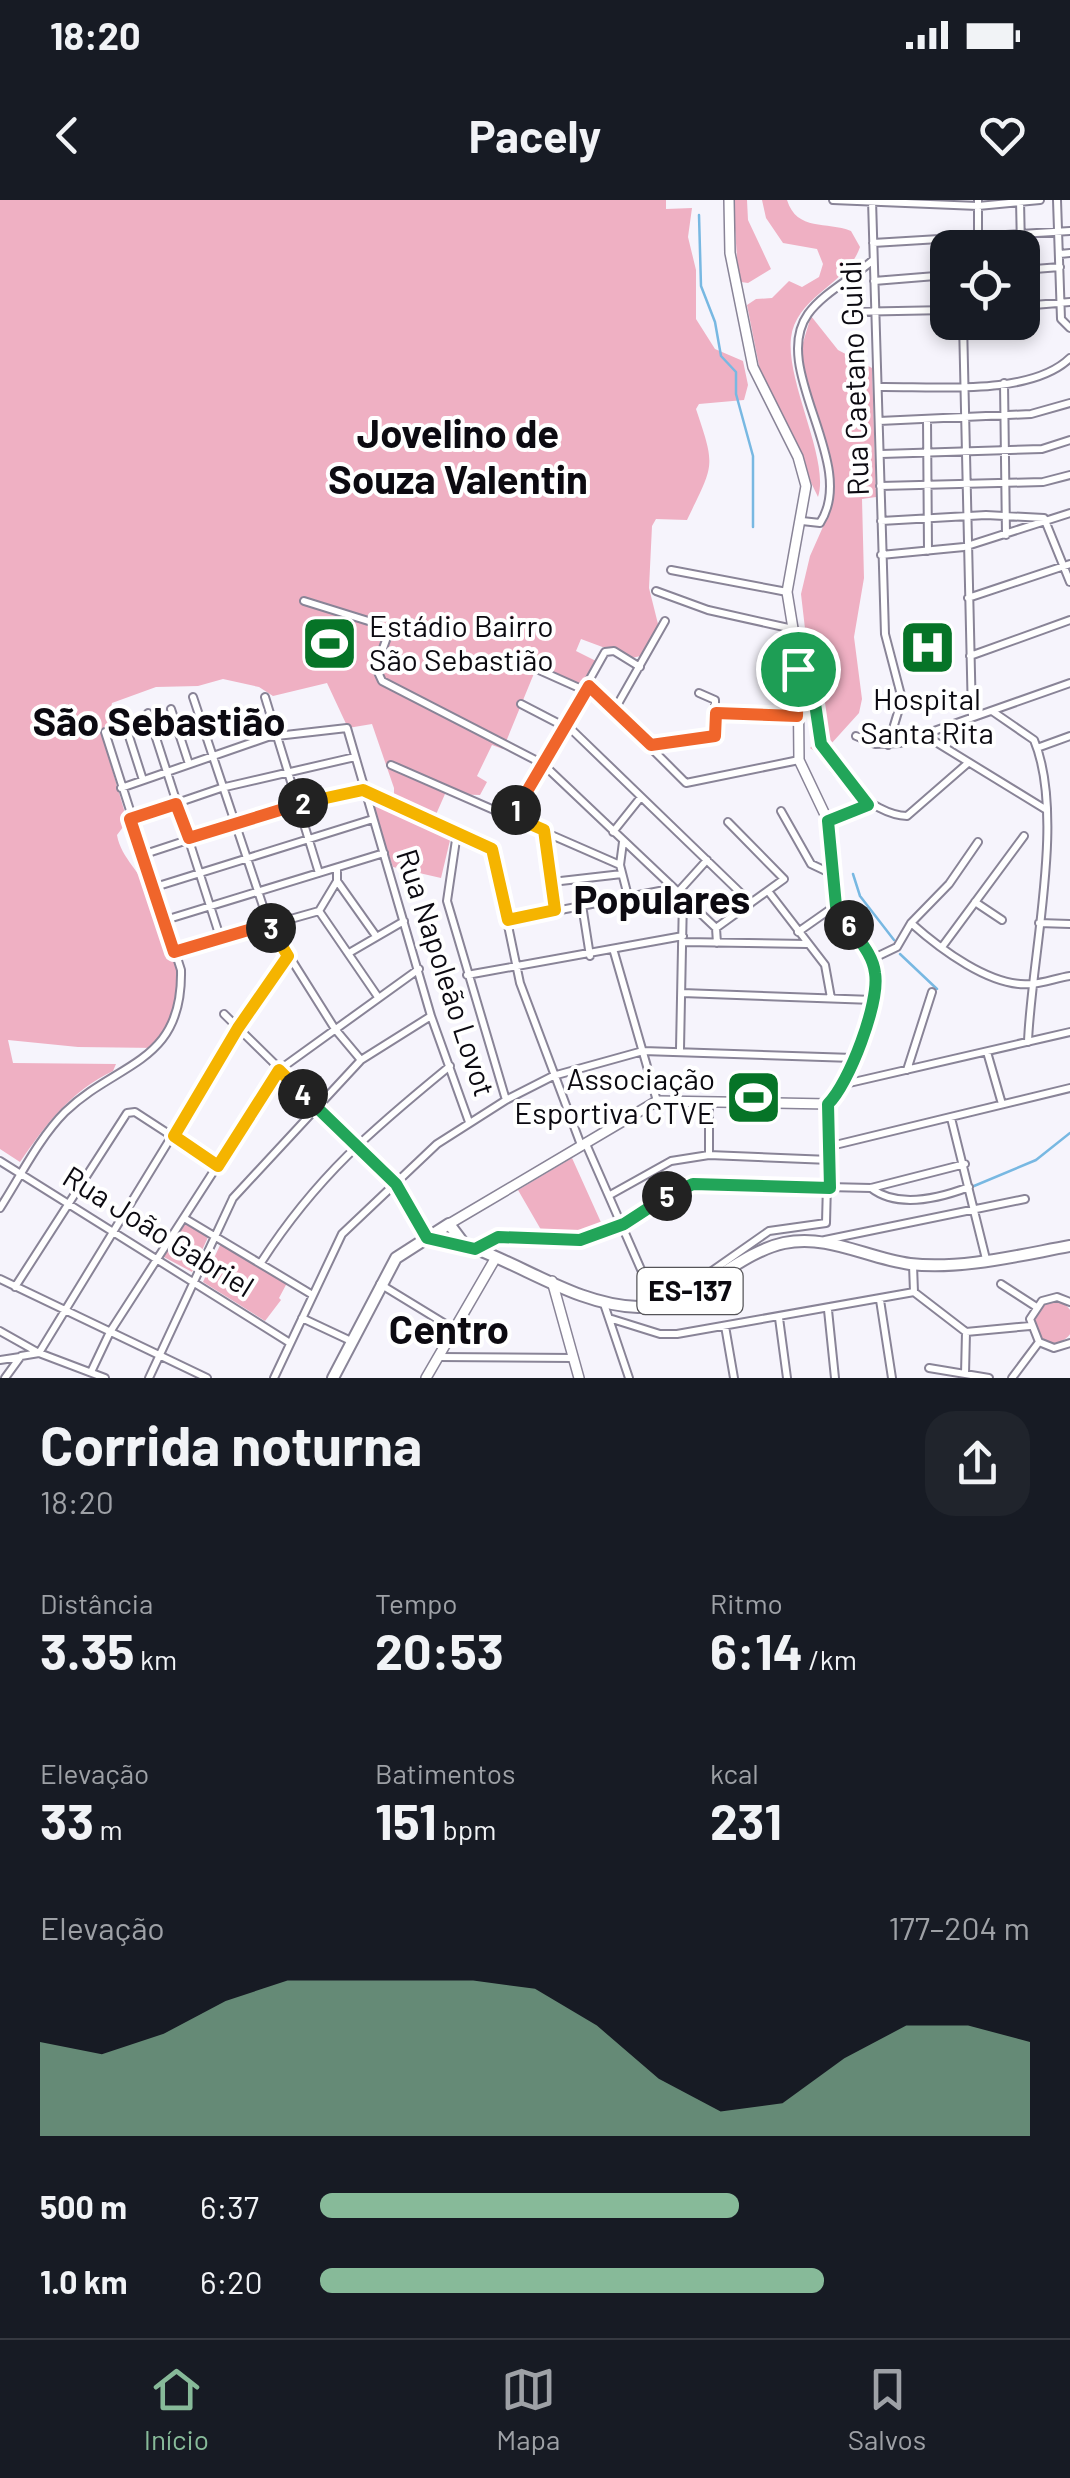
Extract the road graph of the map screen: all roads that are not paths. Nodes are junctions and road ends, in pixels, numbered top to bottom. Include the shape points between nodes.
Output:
1 (730, 200) edge
2 (834, 200) edge
3 (1040, 200) edge
4 (1057, 200) edge
5 (872, 202) edge
6 (1020, 202) edge
7 (978, 203) edge
8 (978, 230) edge
9 (1020, 230) edge
10 (1070, 230) edge
11 (1059, 232) junction
12 (1040, 234) edge
13 (930, 241) edge
14 (873, 243) junction
15 (1060, 254) junction
16 (1070, 254) edge
17 (874, 259) junction
18 (1060, 267) junction
19 (1040, 269) edge
20 (930, 277) edge
21 (874, 280) junction
22 (1070, 280) edge
23 (1060, 281) junction
24 (1060, 302) junction
25 (1070, 302) edge
26 (1040, 304) edge
27 (930, 310) edge
28 (846, 312) dead end
29 (874, 312) junction
30 (1070, 328) edge
31 (964, 340) edge
32 (1070, 358) edge
33 (1004, 383) junction
34 (966, 386) junction
35 (878, 387) junction
36 (1070, 404) edge
37 (1004, 416) junction
38 (966, 418) junction
39 (927, 419) junction
40 (880, 421) junction
41 (1070, 440) edge
42 (966, 450) junction
43 (1005, 450) junction
44 (928, 452) junction
45 (880, 454) junction
46 (1070, 475) edge
47 (1006, 483) junction
48 (967, 484) junction
49 (928, 485) junction
50 (880, 486) junction
51 (1070, 513) edge
52 (967, 515) junction
53 (1006, 515) junction
54 (928, 518) junction
55 (881, 521) junction
56 (802, 522) junction
57 (1049, 522) junction
58 (1006, 534) junction
59 (966, 546) junction
60 (928, 551) junction
61 (881, 555) junction
62 (1067, 566) edge
63 (672, 570) dead end
64 (1070, 582) edge
65 (656, 591) dead end
66 (788, 592) junction
67 (968, 598) junction
68 (304, 601) dead end
69 (665, 620) dead end
70 (1070, 620) edge
71 (792, 629) junction
72 (970, 656) junction
73 (530, 666) dead end
74 (640, 667) junction
75 (798, 669) junction
76 (1070, 682) edge
77 (587, 688) junction
78 (699, 693) dead end
79 (193, 697) dead end
80 (265, 698) dead end
81 (521, 704) dead end
82 (171, 708) dead end
83 (615, 709) junction
84 (992, 711) junction
85 (716, 713) junction
86 (148, 714) dead end
87 (797, 716) junction
88 (972, 718) junction
89 (566, 726) junction
90 (126, 727) dead end
91 (106, 732) dead end
92 (275, 736) junction
93 (856, 736) dead end
94 (925, 736) junction
95 (1069, 738) edge
96 (651, 745) junction
97 (888, 745) junction
98 (1037, 748) junction
99 (212, 754) junction
100 (355, 757) junction
101 (799, 760) junction
102 (968, 763) junction
103 (189, 764) junction
104 (543, 764) junction
105 (391, 765) dead end
106 (285, 770) junction
107 (166, 772) junction
108 (143, 780) junction
109 (120, 788) junction
110 (221, 788) junction
111 (363, 790) junction
112 (640, 797) junction
113 (176, 804) junction
114 (297, 804) junction
115 (868, 805) junction
116 (1045, 809) junction
117 (782, 811) dead end
118 (512, 816) junction
119 (373, 818) junction
120 (130, 819) junction
121 (828, 821) junction
122 (728, 822) dead end
123 (232, 824) junction
124 (544, 830) junction
125 (614, 832) junction
126 (456, 834) junction
127 (1024, 836) dead end
128 (308, 837) junction
129 (189, 838) junction
130 (623, 842) junction
131 (978, 842) dead end
132 (384, 852) junction
133 (142, 856) junction
134 (244, 858) junction
135 (707, 860) junction
136 (338, 869) junction
137 (621, 870) junction
138 (198, 872) junction
139 (318, 873) junction
140 (830, 873) junction
141 (337, 880) junction
142 (552, 882) junction
143 (152, 888) junction
144 (257, 890) junction
145 (768, 891) junction
146 (678, 892) junction
147 (629, 900) junction
148 (751, 902) junction
149 (975, 902) junction
150 (582, 905) junction
151 (836, 906) junction
152 (210, 907) junction
153 (555, 910) junction
154 (320, 911) junction
155 (508, 920) junction
156 (1002, 920) dead end
157 (162, 921) junction
158 (404, 921) junction
159 (911, 922) junction
160 (1040, 923) junction
161 (269, 924) junction
162 (1070, 924) edge
163 (716, 928) junction
164 (798, 932) junction
165 (376, 936) junction
166 (683, 939) junction
167 (221, 940) junction
168 (717, 943) junction
169 (808, 944) junction
170 (942, 947) junction
171 (174, 952) junction
172 (614, 952) junction
173 (349, 953) junction
174 (288, 956) junction
175 (590, 956) junction
176 (872, 958) junction
177 (516, 967) junction
178 (419, 970) junction
179 (467, 975) junction
180 (1070, 976) edge
181 (1030, 984) junction
182 (682, 992) junction
183 (932, 992) dead end
184 (378, 997) junction
185 (831, 998) junction
186 (873, 1000) junction
187 (224, 1014) dead end
188 (431, 1016) junction
189 (238, 1028) junction
190 (336, 1029) junction
191 (1070, 1032) edge
192 (1028, 1042) junction
193 (680, 1049) junction
194 (643, 1050) junction
195 (987, 1052) junction
196 (853, 1058) junction
197 (361, 1060) junction
198 (450, 1066) junction
199 (279, 1070) junction
200 (906, 1071) junction
201 (553, 1076) junction
202 (845, 1084) junction
203 (1070, 1088) edge
204 (506, 1100) junction
205 (657, 1101) junction
206 (710, 1101) junction
207 (828, 1104) junction
208 (1002, 1104) junction
209 (317, 1107) junction
210 (951, 1118) junction
211 (469, 1122) junction
212 (174, 1136) junction
213 (355, 1144) junction
214 (584, 1145) junction
215 (831, 1146) junction
216 (709, 1155) junction
217 (830, 1160) junction
218 (0, 1161) edge
219 (965, 1164) junction
220 (218, 1166) junction
221 (22, 1174) junction
222 (396, 1184) junction
223 (969, 1187) junction
224 (830, 1188) junction
225 (871, 1188) junction
226 (610, 1195) junction
227 (1026, 1198) dead end
228 (68, 1202) junction
229 (0, 1208) edge
230 (973, 1210) junction
231 (184, 1218) junction
232 (449, 1224) junction
233 (624, 1224) junction
234 (112, 1230) junction
235 (214, 1236) junction
236 (428, 1237) junction
237 (825, 1240) junction
238 (1070, 1246) edge
239 (470, 1247) junction
240 (158, 1257) junction
241 (495, 1259) junction
242 (986, 1259) junction
243 (262, 1261) junction
244 (913, 1264) junction
245 (0, 1279) edge
246 (194, 1279) junction
247 (552, 1281) junction
248 (378, 1284) junction
249 (1001, 1284) dead end
250 (15, 1288) junction
251 (914, 1292) junction
252 (311, 1294) junction
253 (603, 1300) junction
254 (880, 1300) junction
255 (1070, 1302) edge
256 (661, 1305) junction
257 (1036, 1306) junction
258 (63, 1308) junction
259 (828, 1309) junction
260 (302, 1318) junction
261 (778, 1318) junction
262 (612, 1319) junction
263 (726, 1326) junction
264 (1030, 1326) junction
265 (452, 1328) junction
266 (0, 1331) edge
267 (110, 1332) junction
268 (966, 1332) junction
269 (350, 1340) junction
270 (1039, 1342) junction
271 (290, 1343) junction
272 (1070, 1343) edge
273 (40, 1353) junction
274 (160, 1355) junction
275 (21, 1356) junction
276 (438, 1356) junction
277 (573, 1358) junction
278 (0, 1360) edge
279 (929, 1368) dead end
280 (91, 1372) junction
281 (966, 1374) junction
282 (5, 1378) edge
283 (104, 1378) edge
284 (149, 1378) edge
285 (207, 1378) edge
286 (274, 1378) edge
287 (332, 1378) edge
288 (426, 1378) edge
289 (579, 1378) edge
290 (630, 1378) edge
291 (734, 1378) edge
292 (787, 1378) edge
293 (835, 1378) edge
294 (892, 1378) edge
295 (989, 1378) edge
296 (1012, 1378) edge

1 - 56 street via 730,253 750,352 761,390 802,469
2 - 5 street
3 - 6 street
4 - 11 street
5 - 7 street
5 - 14 street, Rua Caetano Guidi
6 - 7 street
6 - 9 street
7 - 8 street
10 - 11 street
11 - 12 street
11 - 15 street
13 - 14 street
14 - 17 street, Rua Caetano Guidi
15 - 16 street
15 - 18 street
17 - 21 street, Rua Caetano Guidi
17 - 56 street via 802,324 800,366 821,437 828,497 820,523
18 - 19 street
18 - 23 street
20 - 21 street
21 - 29 street, Rua Caetano Guidi
22 - 23 street
23 - 24 street
24 - 25 street
24 - 26 street
24 - 30 street via 1062,323
27 - 29 street
28 - 29 street
29 - 35 street, Rua Caetano Guidi
31 - 34 street
32 - 33 street via 1044,375
33 - 34 street
33 - 37 street
34 - 35 street
34 - 38 street
35 - 40 street, Rua Caetano Guidi
36 - 37 street
37 - 38 street
37 - 43 street
38 - 39 street
38 - 42 street
39 - 40 street
39 - 44 street
40 - 45 street, Rua Caetano Guidi
41 - 43 street
42 - 43 street
42 - 44 street
42 - 48 street
43 - 47 street
44 - 45 street
44 - 49 street
45 - 50 street, Rua Caetano Guidi
46 - 47 street
47 - 48 street
47 - 53 street
48 - 49 street
48 - 52 street
49 - 50 street
49 - 54 street
50 - 55 street, Rua Caetano Guidi
51 - 57 street
52 - 53 street
52 - 54 street
52 - 59 street
53 - 57 street
53 - 58 street
54 - 55 street
54 - 60 street
55 - 61 street, Rua Caetano Guidi
56 - 66 street
57 - 58 street
57 - 62 street
58 - 59 street
59 - 60 street
59 - 67 street
60 - 61 street
61 - 97 street, Rua Caetano Guidi via 886,640 902,706
62 - 64 street
62 - 67 street
63 - 66 street
65 - 71 street
66 - 71 street
67 - 72 street
68 - 104 street via 378,624 386,640 378,676
69 - 74 street
70 - 72 street
71 - 75 street
72 - 88 street
73 - 77 street
74 - 77 street via 608,651
74 - 83 street
75 - 87 street
75 - 115 street via 813,690 821,744
76 - 84 street
77 - 83 street
77 - 89 street
78 - 85 street via 713,698
79 - 99 street
80 - 92 street
81 - 89 street
82 - 103 street
83 - 96 street
84 - 88 street
84 - 98 street via 1031,736
85 - 87 street
85 - 96 street via 715,736
86 - 107 street
87 - 101 street
88 - 94 street
89 - 104 street
89 - 112 street
90 - 108 street
91 - 109 street
92 - 99 street
92 - 100 street, Rua Napoleão Lovot via 342,726
92 - 106 street
93 - 97 street
94 - 97 street
94 - 102 street
95 - 98 street
96 - 101 street via 686,783
98 - 116 street
99 - 103 street
99 - 110 street
100 - 106 street
100 - 111 street, Rua Napoleão Lovot
101 - 121 street
102 - 115 street via 907,816
102 - 116 street
103 - 107 street
104 - 118 street
104 - 125 street
105 - 118 street
106 - 110 street
106 - 114 street
107 - 108 street
107 - 113 street
108 - 109 street
109 - 120 street
110 - 113 street
110 - 123 street
111 - 114 street
111 - 119 street, Rua Napoleão Lovot
111 - 126 street
112 - 125 street
112 - 135 street
113 - 120 street
113 - 129 street
114 - 123 street
114 - 128 street
115 - 121 street
116 - 160 street
117 - 140 street via 812,864
118 - 124 street
119 - 128 street
119 - 132 street, Rua Napoleão Lovot
120 - 133 street
121 - 140 street
122 - 145 street via 782,877
123 - 129 street
123 - 134 street
124 - 137 street
124 - 142 street
125 - 130 street
126 - 155 street via 496,855
126 - 179 street via 446,900
127 - 149 street
128 - 134 street
128 - 139 street
129 - 133 street
129 - 138 street
130 - 137 street
130 - 146 street
131 - 159 street
132 - 136 street
132 - 158 street, Rua Napoleão Lovot
133 - 143 street
134 - 138 street
134 - 144 street
135 - 146 street
135 - 148 street
136 - 139 street
136 - 141 street
137 - 142 street
137 - 147 street
138 - 143 street
138 - 152 street
139 - 144 street
140 - 151 street
141 - 154 street
141 - 165 street
142 - 153 street
143 - 157 street
144 - 152 street
144 - 161 street
145 - 148 street
145 - 164 street
146 - 147 street
146 - 163 street
146 - 166 street
147 - 150 street
148 - 163 street
149 - 156 street
149 - 170 street
150 - 153 street
150 - 175 street
151 - 164 street
151 - 176 street
152 - 157 street
152 - 167 street
153 - 155 street
154 - 161 street
154 - 173 street
155 - 177 street
157 - 171 street
158 - 165 street
158 - 178 street, Rua Napoleão Lovot
159 - 170 street
159 - 176 street via 896,947
160 - 162 street
160 - 181 street
161 - 167 street
161 - 174 street
163 - 168 street
164 - 169 street
165 - 173 street
166 - 168 street
166 - 172 street
166 - 182 street
167 - 171 street
168 - 169 street
169 - 185 street via 825,964
170 - 181 street via 993,977
171 - 221 street via 179,995 161,1044 69,1108
172 - 175 street
172 - 194 street
173 - 184 street
174 - 189 street
174 - 190 street
175 - 177 street
176 - 186 street
177 - 179 street
177 - 201 street
178 - 184 street
178 - 188 street, Rua Napoleão Lovot
179 - 204 street
180 - 181 street
181 - 192 street
182 - 185 street
182 - 193 street
183 - 200 street
184 - 190 street
185 - 186 street
186 - 196 street
187 - 189 street
188 - 197 street
188 - 198 street, Rua Napoleão Lovot
189 - 199 street
189 - 212 street
190 - 197 street
190 - 199 street
191 - 192 street
192 - 195 street
193 - 194 street
193 - 196 street
194 - 201 street
194 - 205 street
195 - 200 street
195 - 208 street
196 - 202 street
197 - 209 street
198 - 211 street, Rua Napoleão Lovot
198 - 213 street
199 - 209 street
199 - 220 street
200 - 202 street
201 - 204 street
201 - 214 street
202 - 207 street
203 - 208 street
204 - 211 street
205 - 206 street
205 - 214 street
206 - 207 street
206 - 216 street
207 - 215 street
208 - 210 street
209 - 213 street
209 - 235 street via 233,1198
210 - 215 street
210 - 219 street
211 - 222 street
212 - 220 street
212 - 228 street via 135,1112 121,1116
212 - 234 street
213 - 222 street
213 - 243 street via 297,1207
214 - 226 street
214 - 232 street
215 - 217 street
216 - 217 street
216 - 226 street via 663,1165
217 - 224 street
218 - 221 street, Rua João Gabriel
219 - 223 street
219 - 225 street
220 - 231 street
221 - 228 street, Rua João Gabriel
221 - 229 street
222 - 236 street
222 - 252 street via 342,1234
223 - 225 street via 934,1198 890,1198
223 - 230 street
224 - 225 street
224 - 233 street via 688,1184
224 - 256 street via 828,1220 769,1231
226 - 233 street
227 - 230 street
228 - 234 street, Rua João Gabriel
228 - 250 street
230 - 237 street
230 - 242 street
231 - 235 street
231 - 240 street
232 - 236 main road
232 - 239 main road, ES-137
233 - 239 street via 580,1240 498,1237
233 - 256 street
234 - 240 street, Rua João Gabriel
234 - 258 street
235 - 243 street
235 - 246 street
236 - 239 main road, ES-137
236 - 248 main road via 396,1258
237 - 244 main road, ES-137
237 - 256 main road, ES-137 via 780,1244
238 - 242 main road, ES-137
239 - 241 main road, ES-137
240 - 246 street, Rua João Gabriel
240 - 267 street
241 - 247 main road, ES-137
241 - 265 street
242 - 244 main road, ES-137
243 - 252 street
244 - 251 street
245 - 250 street
246 - 271 street, Rua João Gabriel
246 - 274 street
247 - 253 main road, ES-137
247 - 277 street
248 - 265 street
248 - 269 main road
249 - 257 street
250 - 258 street
251 - 254 street
251 - 268 street
252 - 260 street
253 - 256 main road, ES-137
253 - 262 street
254 - 259 street
254 - 294 street
255 - 257 street via 1049,1298
257 - 264 street
258 - 267 street
258 - 273 street
259 - 261 street
259 - 293 street
260 - 269 street
260 - 271 street
261 - 263 street
261 - 292 street
262 - 263 street via 660,1334
262 - 290 street
263 - 291 street
264 - 268 street
264 - 270 street
265 - 276 street
266 - 273 street
267 - 274 street
267 - 280 street
268 - 281 street
269 - 287 main road
270 - 272 street via 1054,1348
270 - 296 street
271 - 286 street
273 - 275 street
273 - 280 street
274 - 284 street
274 - 285 street
275 - 278 street
275 - 282 street
276 - 277 street
276 - 288 street
277 - 289 street
279 - 281 street
280 - 283 street
281 - 295 street

